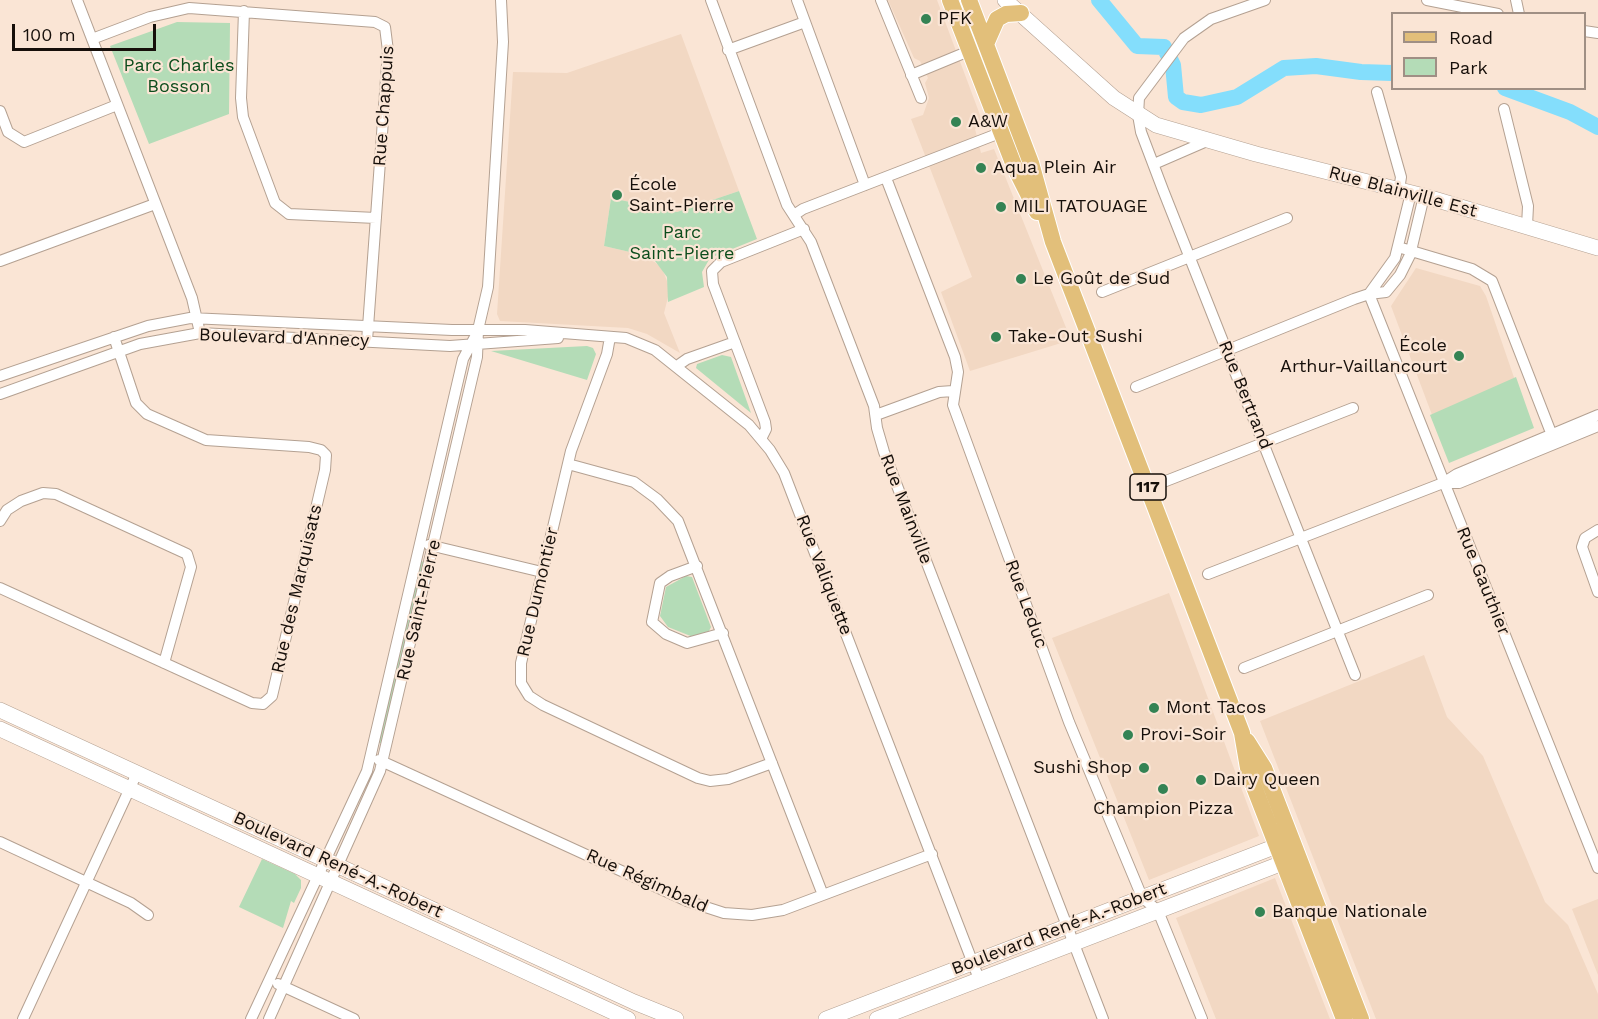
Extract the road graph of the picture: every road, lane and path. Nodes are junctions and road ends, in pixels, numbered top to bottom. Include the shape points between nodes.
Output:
1 (77, 0) edge
2 (501, 0) edge
3 (711, 0) edge
4 (797, 0) edge
5 (881, 0) edge
6 (950, 0) edge
7 (969, 0) edge
8 (1005, 0) edge
9 (1265, 0) edge
10 (1427, 0) edge
11 (244, 12) junction
12 (1488, 12) edge
13 (1021, 13) junction
14 (805, 22) junction
15 (92, 39) junction
16 (986, 44) junction
17 (728, 50) junction
18 (969, 51) junction
19 (911, 75) junction
20 (1377, 92) dead end
21 (921, 98) dead end
22 (117, 105) junction
23 (1504, 110) dead end
24 (0, 111) edge
25 (1138, 115) junction
26 (1018, 126) junction
27 (1001, 132) junction
28 (1206, 141) junction
29 (1154, 164) junction
30 (886, 178) junction
31 (865, 185) junction
32 (1411, 193) junction
33 (155, 204) junction
34 (794, 215) junction
35 (376, 218) junction
36 (1287, 218) dead end
37 (1527, 226) junction
38 (804, 229) junction
39 (1053, 242) junction
40 (1398, 247) junction
41 (1598, 248) edge
42 (1411, 251) junction
43 (1191, 257) junction
44 (0, 261) edge
45 (1102, 292) dead end
46 (1368, 294) junction
47 (198, 318) junction
48 (368, 326) junction
49 (478, 330) junction
50 (200, 333) junction
51 (577, 336) junction
52 (114, 337) junction
53 (610, 337) junction
54 (367, 342) junction
55 (735, 342) junction
56 (474, 344) junction
57 (1227, 350) junction
58 (119, 352) junction
59 (677, 366) junction
60 (0, 376) edge
61 (1136, 387) dead end
62 (953, 391) junction
63 (0, 394) edge
64 (1353, 408) dead end
65 (876, 415) junction
66 (1598, 415) edge
67 (1598, 426) edge
68 (761, 439) junction
69 (1553, 439) junction
70 (1264, 443) junction
71 (568, 464) junction
72 (1443, 483) junction
73 (1148, 488) junction
74 (0, 521) edge
75 (1598, 530) edge
76 (1302, 536) junction
77 (420, 544) junction
78 (434, 547) junction
79 (697, 566) junction
80 (542, 572) junction
81 (1208, 574) dead end
82 (0, 588) edge
83 (1598, 592) edge
84 (1428, 595) dead end
85 (1339, 630) junction
86 (723, 633) junction
87 (164, 663) junction
88 (1244, 668) dead end
89 (1355, 675) dead end
90 (0, 710) edge
91 (0, 729) edge
92 (371, 758) junction
93 (383, 761) junction
94 (772, 763) junction
95 (137, 773) junction
96 (130, 789) junction
97 (0, 842) edge
98 (1285, 843) junction
99 (932, 854) junction
100 (1291, 860) junction
101 (333, 863) junction
102 (1598, 868) edge
103 (325, 879) junction
104 (87, 882) junction
105 (822, 895) junction
106 (1142, 897) junction
107 (1158, 911) junction
108 (148, 915) dead end
109 (1066, 927) junction
110 (1072, 944) junction
111 (973, 963) junction
112 (979, 979) junction
113 (269, 980) junction
114 (284, 987) junction
115 (22, 1019) edge
116 (251, 1019) edge
117 (269, 1019) edge
118 (354, 1019) edge
119 (628, 1019) edge
120 (676, 1019) edge
121 (826, 1019) edge
122 (877, 1019) edge
123 (1103, 1019) edge
124 (1202, 1019) edge
125 (1344, 1019) edge
126 (1361, 1019) edge

1 - 15 street
2 - 49 street, Rue Saint-Pierre via 503,42 488,287
3 - 17 street, Rue Mainville
4 - 14 street
5 - 19 street
6 - 18 main road, 117
7 - 16 main road, 117
8 - 13 street, Rue Blainville Est
9 - 25 street via 1194,29 1173,49 1139,98
10 - 12 street
11 - 15 street, Rue Chappuis via 189,8 150,17
11 - 35 street via 243,117 275,203 290,214
11 - 35 street, Rue Chappuis via 375,22 385,27 389,42
13 - 16 main road via 997,19
13 - 25 street, Rue Blainville Est
14 - 17 street
14 - 31 street
15 - 22 street
16 - 18 street
16 - 26 main road, 117
17 - 34 street, Rue Mainville
18 - 19 street
18 - 27 main road, 117
19 - 21 street
20 - 32 street via 1401,177
22 - 24 street via 24,142 8,132
22 - 33 street
23 - 37 street via 1528,206
25 - 28 street, Rue Blainville Est via 1160,127
25 - 29 street, Rue Bertrand
26 - 27 street
26 - 39 main road, 117
27 - 30 street
27 - 39 main road, 117
28 - 29 street
28 - 32 street, Rue Blainville Est
29 - 43 street, Rue Bertrand
30 - 31 street
30 - 62 street, Rue Leduc via 955,357 958,372
31 - 34 street
32 - 37 street, Rue Blainville Est
32 - 40 street
32 - 42 street
33 - 44 street
33 - 47 street
34 - 38 street, Rue Mainville
35 - 48 street, Rue Chappuis
36 - 43 street
37 - 41 street, Rue Blainville Est
38 - 55 street via 713,268 713,284
38 - 65 street, Rue Mainville
39 - 73 main road, 117
40 - 42 street
40 - 46 street via 1389,268
42 - 46 street via 1389,290
42 - 69 street via 1472,269 1492,281
43 - 45 street
43 - 57 street, Rue Bertrand
46 - 57 street
46 - 72 street, Rue Gauthier
47 - 48 street, Boulevard d'Annecy
47 - 50 street
47 - 52 street, Boulevard d'Annecy via 155,324
48 - 49 street, Boulevard d'Annecy
48 - 54 street, Rue Chappuis
49 - 51 street, Boulevard d'Annecy
49 - 56 street, Rue Saint-Pierre
50 - 54 street, Boulevard d'Annecy
50 - 58 street, Boulevard d'Annecy via 155,340
51 - 53 street, Boulevard d'Annecy
51 - 56 street, Boulevard d'Annecy
52 - 58 street, Rue des Marquisats
52 - 60 street, Boulevard d'Annecy
53 - 59 street, Boulevard d'Annecy via 646,344
53 - 71 street, Rue Dumontier
54 - 56 street, Boulevard d'Annecy
55 - 59 street
55 - 68 street via 765,422
56 - 77 street, Rue Saint-Pierre via 463,360
56 - 78 street, Rue Saint-Pierre via 477,357
57 - 61 street
57 - 70 street, Rue Bertrand
58 - 63 street, Boulevard d'Annecy
58 - 87 street, Rue des Marquisats via 136,403 150,416 206,440 309,447 323,451 326,458 270,699 262,704 252,703
59 - 68 street, Boulevard d'Annecy
62 - 65 street via 939,392
62 - 106 street, Rue Leduc via 953,405 1069,722
64 - 70 street
65 - 109 street, Rue Mainville via 884,452
66 - 69 street
67 - 69 street
68 - 99 street, Rue Valiquette via 788,481
69 - 72 street via 1459,483
70 - 73 street
70 - 76 street, Rue Bertrand
71 - 79 street via 625,478 643,487 678,521
71 - 80 street, Rue Dumontier
72 - 76 street
72 - 102 street, Rue Gauthier
73 - 98 main road, 117 via 1242,733 1249,774
74 - 87 street via 10,507 21,501 43,493 56,494 187,554 191,567
75 - 83 street via 1585,538 1582,547
76 - 81 street
76 - 85 street, Rue Bertrand
77 - 78 street
77 - 92 street, Rue Saint-Pierre
78 - 80 street
78 - 93 street, Rue Saint-Pierre
79 - 86 street
79 - 86 street via 660,583 653,624 690,644
80 - 94 street, Rue Dumontier via 520,668 521,683 533,699 701,779 728,779
82 - 87 street, Rue des Marquisats
84 - 85 street
85 - 88 street
85 - 89 street, Rue Bertrand
86 - 94 street
90 - 95 street, Boulevard René-A.-Robert
91 - 96 street, Boulevard René-A.-Robert
92 - 93 street, Rue Régimbald
92 - 101 street, Rue Saint-Pierre
93 - 101 street, Rue Saint-Pierre via 373,791
93 - 105 street, Rue Régimbald via 717,912 764,914
94 - 105 street
95 - 96 street
95 - 101 street, Boulevard René-A.-Robert
96 - 103 street, Boulevard René-A.-Robert
96 - 104 street
97 - 104 street
98 - 100 main road, 117
98 - 106 street, Boulevard René-A.-Robert
99 - 105 street, Rue Régimbald
99 - 111 street, Rue Valiquette
100 - 107 street, Boulevard René-A.-Robert
100 - 125 main road, 117
100 - 126 main road, 117
101 - 103 street, Rue Saint-Pierre
101 - 103 street, Rue Saint-Pierre
101 - 120 street, Boulevard René-A.-Robert
103 - 113 street
103 - 114 street
103 - 119 street, Boulevard René-A.-Robert
104 - 108 street
104 - 115 street
106 - 107 street, Rue Leduc
106 - 109 street, Boulevard René-A.-Robert
107 - 110 street, Boulevard René-A.-Robert
107 - 124 street, Rue Leduc
109 - 110 street, Rue Mainville
109 - 111 street, Boulevard René-A.-Robert
110 - 112 street, Boulevard René-A.-Robert
110 - 123 street, Rue Mainville
111 - 112 street, Rue Valiquette
111 - 121 street, Boulevard René-A.-Robert
112 - 122 street, Boulevard René-A.-Robert
113 - 114 street
113 - 116 street
114 - 117 street
114 - 118 street

